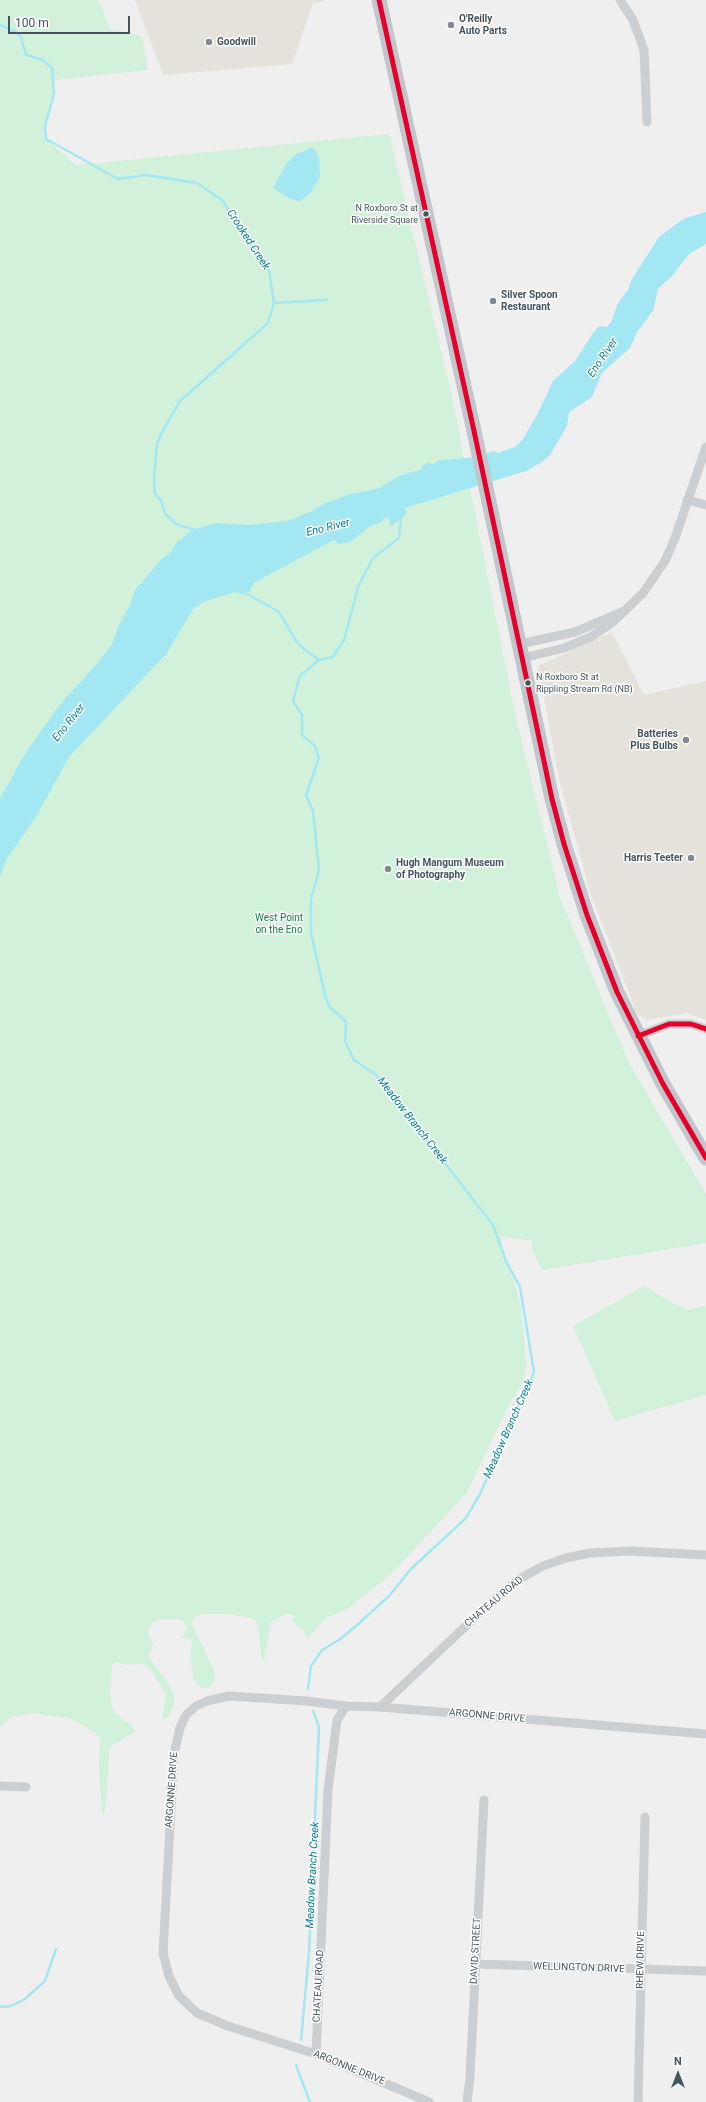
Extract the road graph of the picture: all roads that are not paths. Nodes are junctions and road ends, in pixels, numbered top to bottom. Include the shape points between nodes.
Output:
1 (379, 0) edge
2 (620, 0) edge
3 (647, 122) dead end
4 (706, 447) edge
5 (687, 500) junction
6 (706, 505) edge
7 (623, 612) junction
8 (521, 651) junction
9 (706, 1029) edge
10 (638, 1036) junction
11 (706, 1158) edge
12 (706, 1555) edge
13 (346, 1706) junction
14 (380, 1707) junction
15 (706, 1734) edge
16 (0, 1786) edge
17 (26, 1787) dead end
18 (484, 1800) dead end
19 (644, 1817) dead end
20 (475, 1964) junction
21 (641, 1969) junction
22 (706, 1971) edge
23 (316, 2054) junction
24 (429, 2102) edge
25 (467, 2102) edge
26 (638, 2102) edge

1 - 8 highway
2 - 3 street via 633,20 644,50
4 - 5 street
5 - 6 street
5 - 7 street via 665,561 652,582
7 - 8 street
7 - 8 street via 604,629 580,642
8 - 10 highway via 550,792 564,844 602,954
9 - 10 street via 684,1023 669,1024
10 - 11 highway
12 - 14 street, CHATEAU ROAD via 631,1551 590,1553 543,1566 519,1579 488,1605
13 - 14 street, ARGONNE DRIVE
13 - 23 street, CHATEAU ROAD via 337,1720 328,1790
13 - 23 street, ARGONNE DRIVE via 229,1696 207,1700 191,1710 183,1721 174,1754 163,1953 169,1976 179,1996 197,2013 228,2026
14 - 15 street, ARGONNE DRIVE
16 - 17 street
18 - 20 street, DAVID STREET
19 - 21 street, RHEW DRIVE
20 - 21 street, WELLINGTON DRIVE
20 - 25 street, DAVID STREET
21 - 22 street, WELLINGTON DRIVE
21 - 26 street, RHEW DRIVE
23 - 24 street, ARGONNE DRIVE

